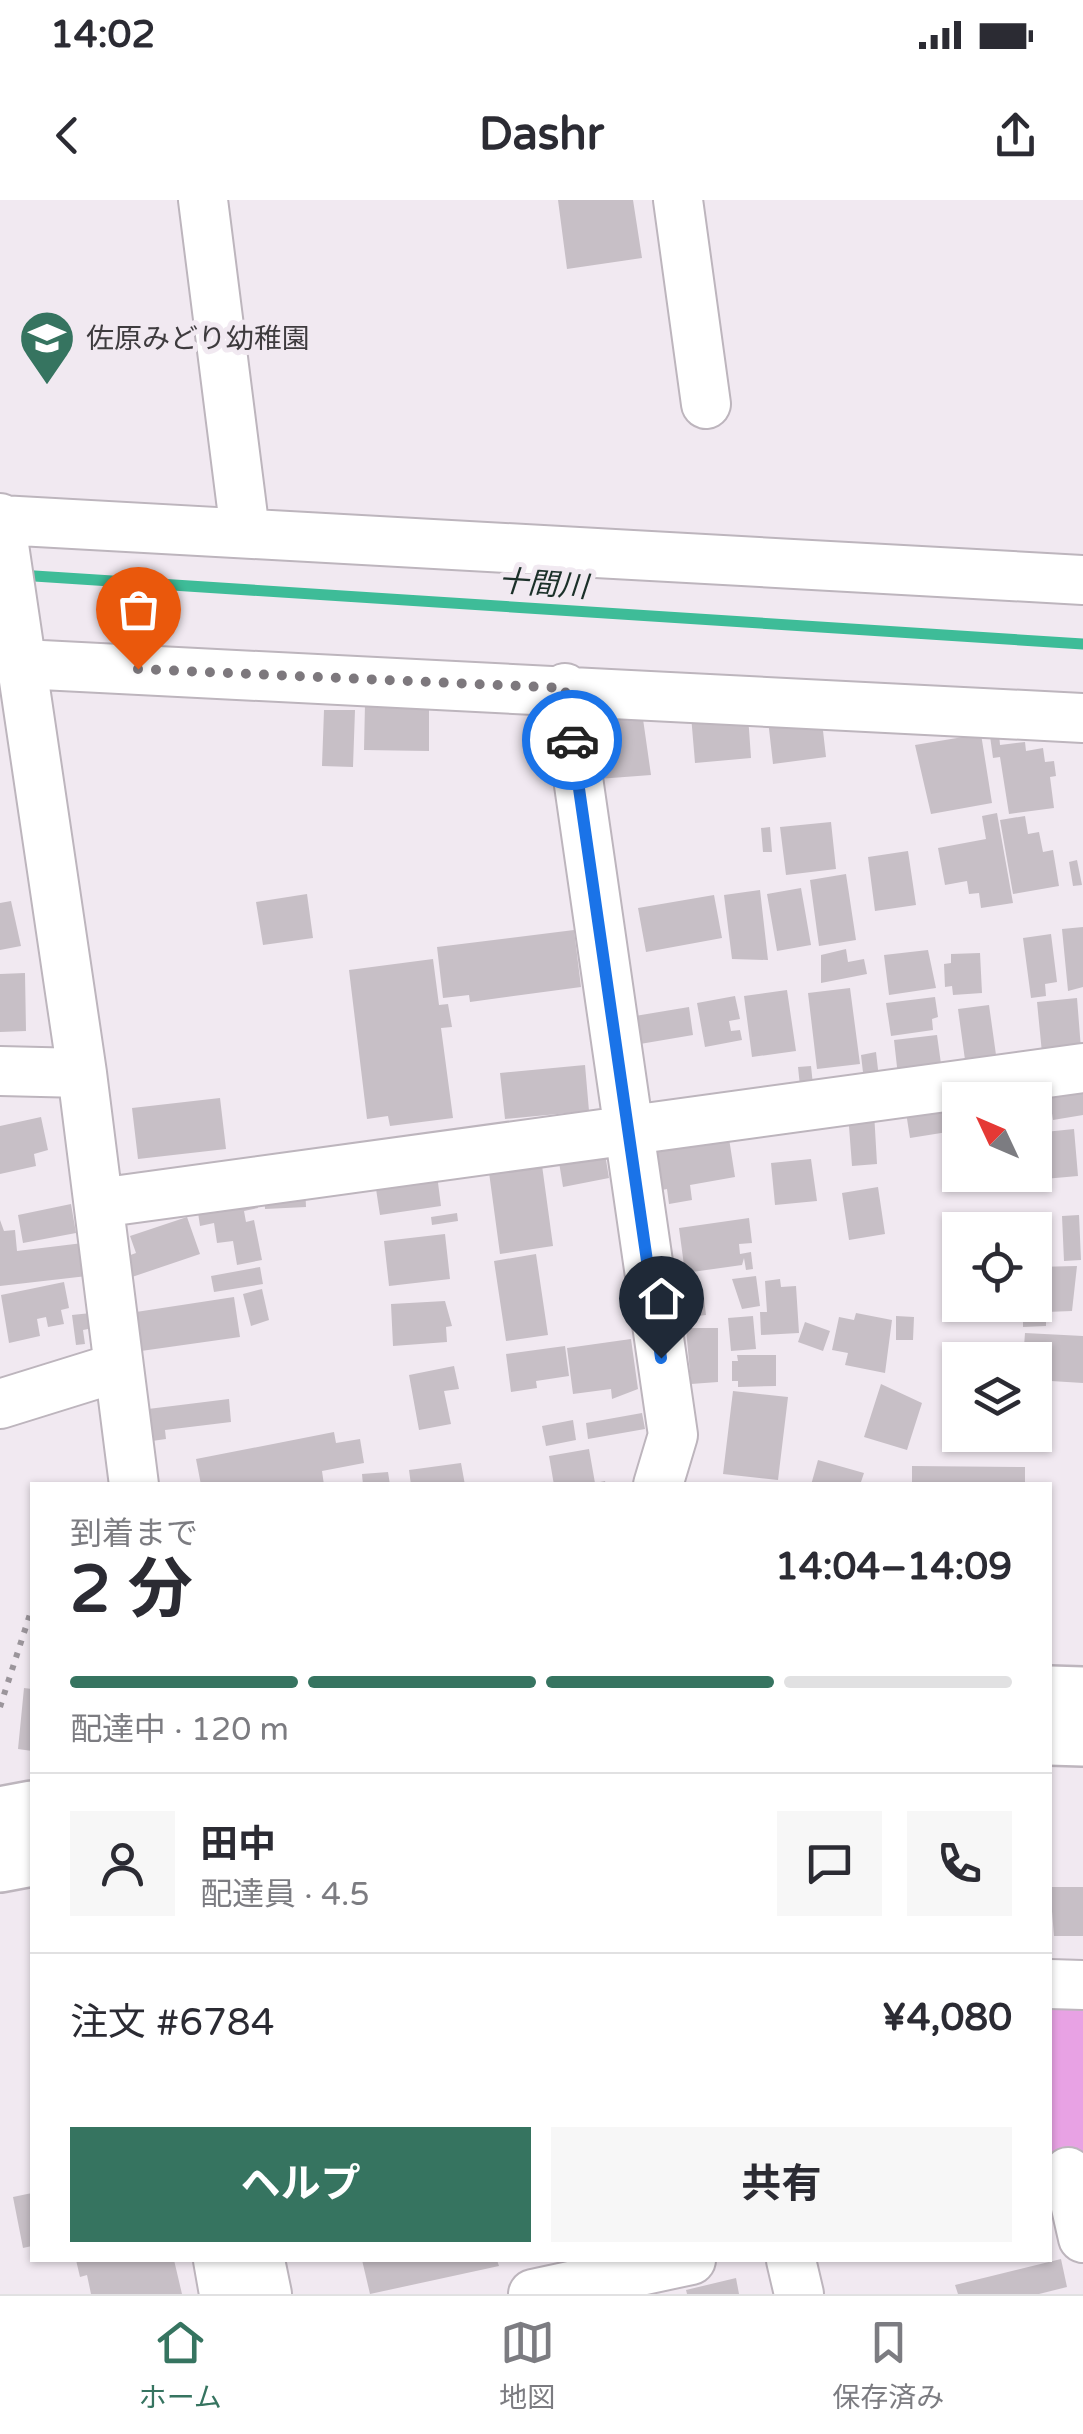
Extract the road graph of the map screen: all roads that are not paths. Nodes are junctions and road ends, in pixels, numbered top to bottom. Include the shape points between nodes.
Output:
1 (203, 200) edge
2 (678, 200) edge
3 (706, 404) dead end
4 (0, 520) edge
5 (245, 532) junction
6 (1083, 580) edge
7 (20, 646) junction
8 (565, 688) junction
9 (1083, 718) edge
10 (1083, 1068) edge
11 (0, 1071) edge
12 (82, 1073) junction
13 (626, 1129) junction
14 (99, 1203) junction
15 (118, 1368) junction
16 (0, 1404) edge
17 (134, 1482) edge
18 (659, 1482) edge
19 (1052, 1694) edge
20 (1083, 1695) edge
21 (1052, 1737) edge
22 (1083, 1738) edge
23 (17, 1818) edge
24 (0, 1864) edge
25 (1052, 1984) edge
26 (1083, 1985) edge
27 (1067, 2172) edge
28 (1083, 2238) edge
29 (218, 2262) edge
30 (260, 2262) edge
31 (679, 2262) edge
32 (791, 2262) edge
33 (540, 2285) edge
34 (224, 2294) edge
35 (267, 2294) edge
36 (799, 2294) edge

1 - 5 street
2 - 3 street
4 - 5 street
4 - 7 street
5 - 6 street
7 - 8 street
7 - 12 street
8 - 9 street
8 - 13 street
10 - 13 street
11 - 12 street
12 - 14 street
13 - 14 street
13 - 18 street via 673,1434
14 - 15 street
15 - 16 street
15 - 17 street
19 - 20 highway
21 - 22 highway
23 - 24 highway
25 - 26 street
27 - 28 street
29 - 34 street
30 - 35 street
31 - 33 street
32 - 36 street

